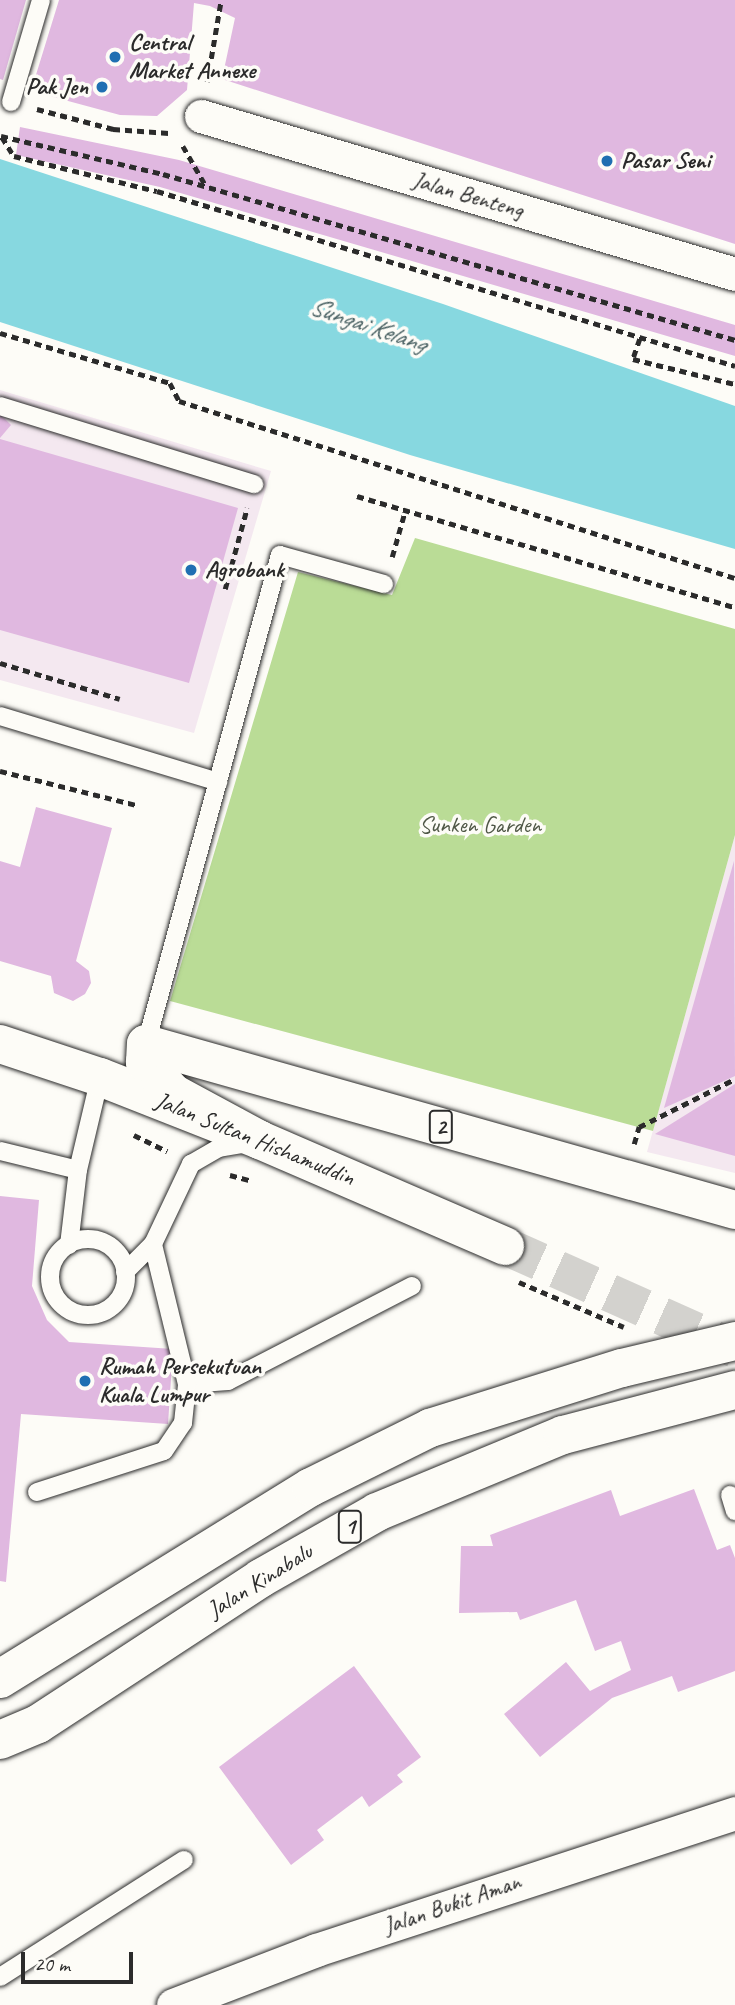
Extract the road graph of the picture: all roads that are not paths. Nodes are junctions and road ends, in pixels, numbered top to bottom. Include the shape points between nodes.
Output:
1 (41, 0) edge
2 (11, 102) road end
3 (201, 116) road end
4 (735, 274) edge
5 (0, 406) edge
6 (254, 484) road end
7 (384, 584) road end
8 (0, 716) edge
9 (218, 782) junction
10 (0, 1044) edge
11 (146, 1044) junction
12 (100, 1077) junction
13 (260, 1140) junction
14 (0, 1151) edge
15 (78, 1170) junction
16 (735, 1209) edge
17 (69, 1244) junction
18 (153, 1244) junction
19 (505, 1246) tunnel mouth
20 (125, 1272) junction
21 (412, 1286) dead end
22 (735, 1341) edge
23 (187, 1384) junction
24 (735, 1390) edge
25 (37, 1492) dead end
26 (0, 1679) edge
27 (0, 1740) edge
28 (735, 1813) edge
29 (184, 1860) dead end
30 (0, 1977) edge
31 (173, 2005) edge

1 - 2 lane
3 - 4 street, Jalan Benteng
5 - 6 lane
7 - 9 lane via 280,555
8 - 9 lane
9 - 11 lane
10 - 12 main road, Jalan Sultan Hishamuddin
11 - 13 main road via 145,1062 173,1093
11 - 16 main road, 2
12 - 13 main road, Jalan Sultan Hishamuddin
12 - 15 lane
13 - 18 lane via 219,1148 191,1164
13 - 19 main road, Jalan Sultan Hishamuddin
14 - 15 lane
15 - 17 lane
17 - 20 lane via 80,1240 105,1243 122,1260
17 - 20 lane via 50,1275 51,1288 66,1308 90,1315 113,1306 125,1284
18 - 20 lane
18 - 23 lane
21 - 23 lane via 228,1381
22 - 26 main road, 1 via 622,1368 430,1428 311,1487
23 - 25 lane via 183,1423 164,1451
24 - 27 main road, Jalan Kinabalu / 1 via 563,1435 377,1512 261,1578 38,1724
28 - 31 street, Jalan Bukit Aman via 316,1950
29 - 30 lane

